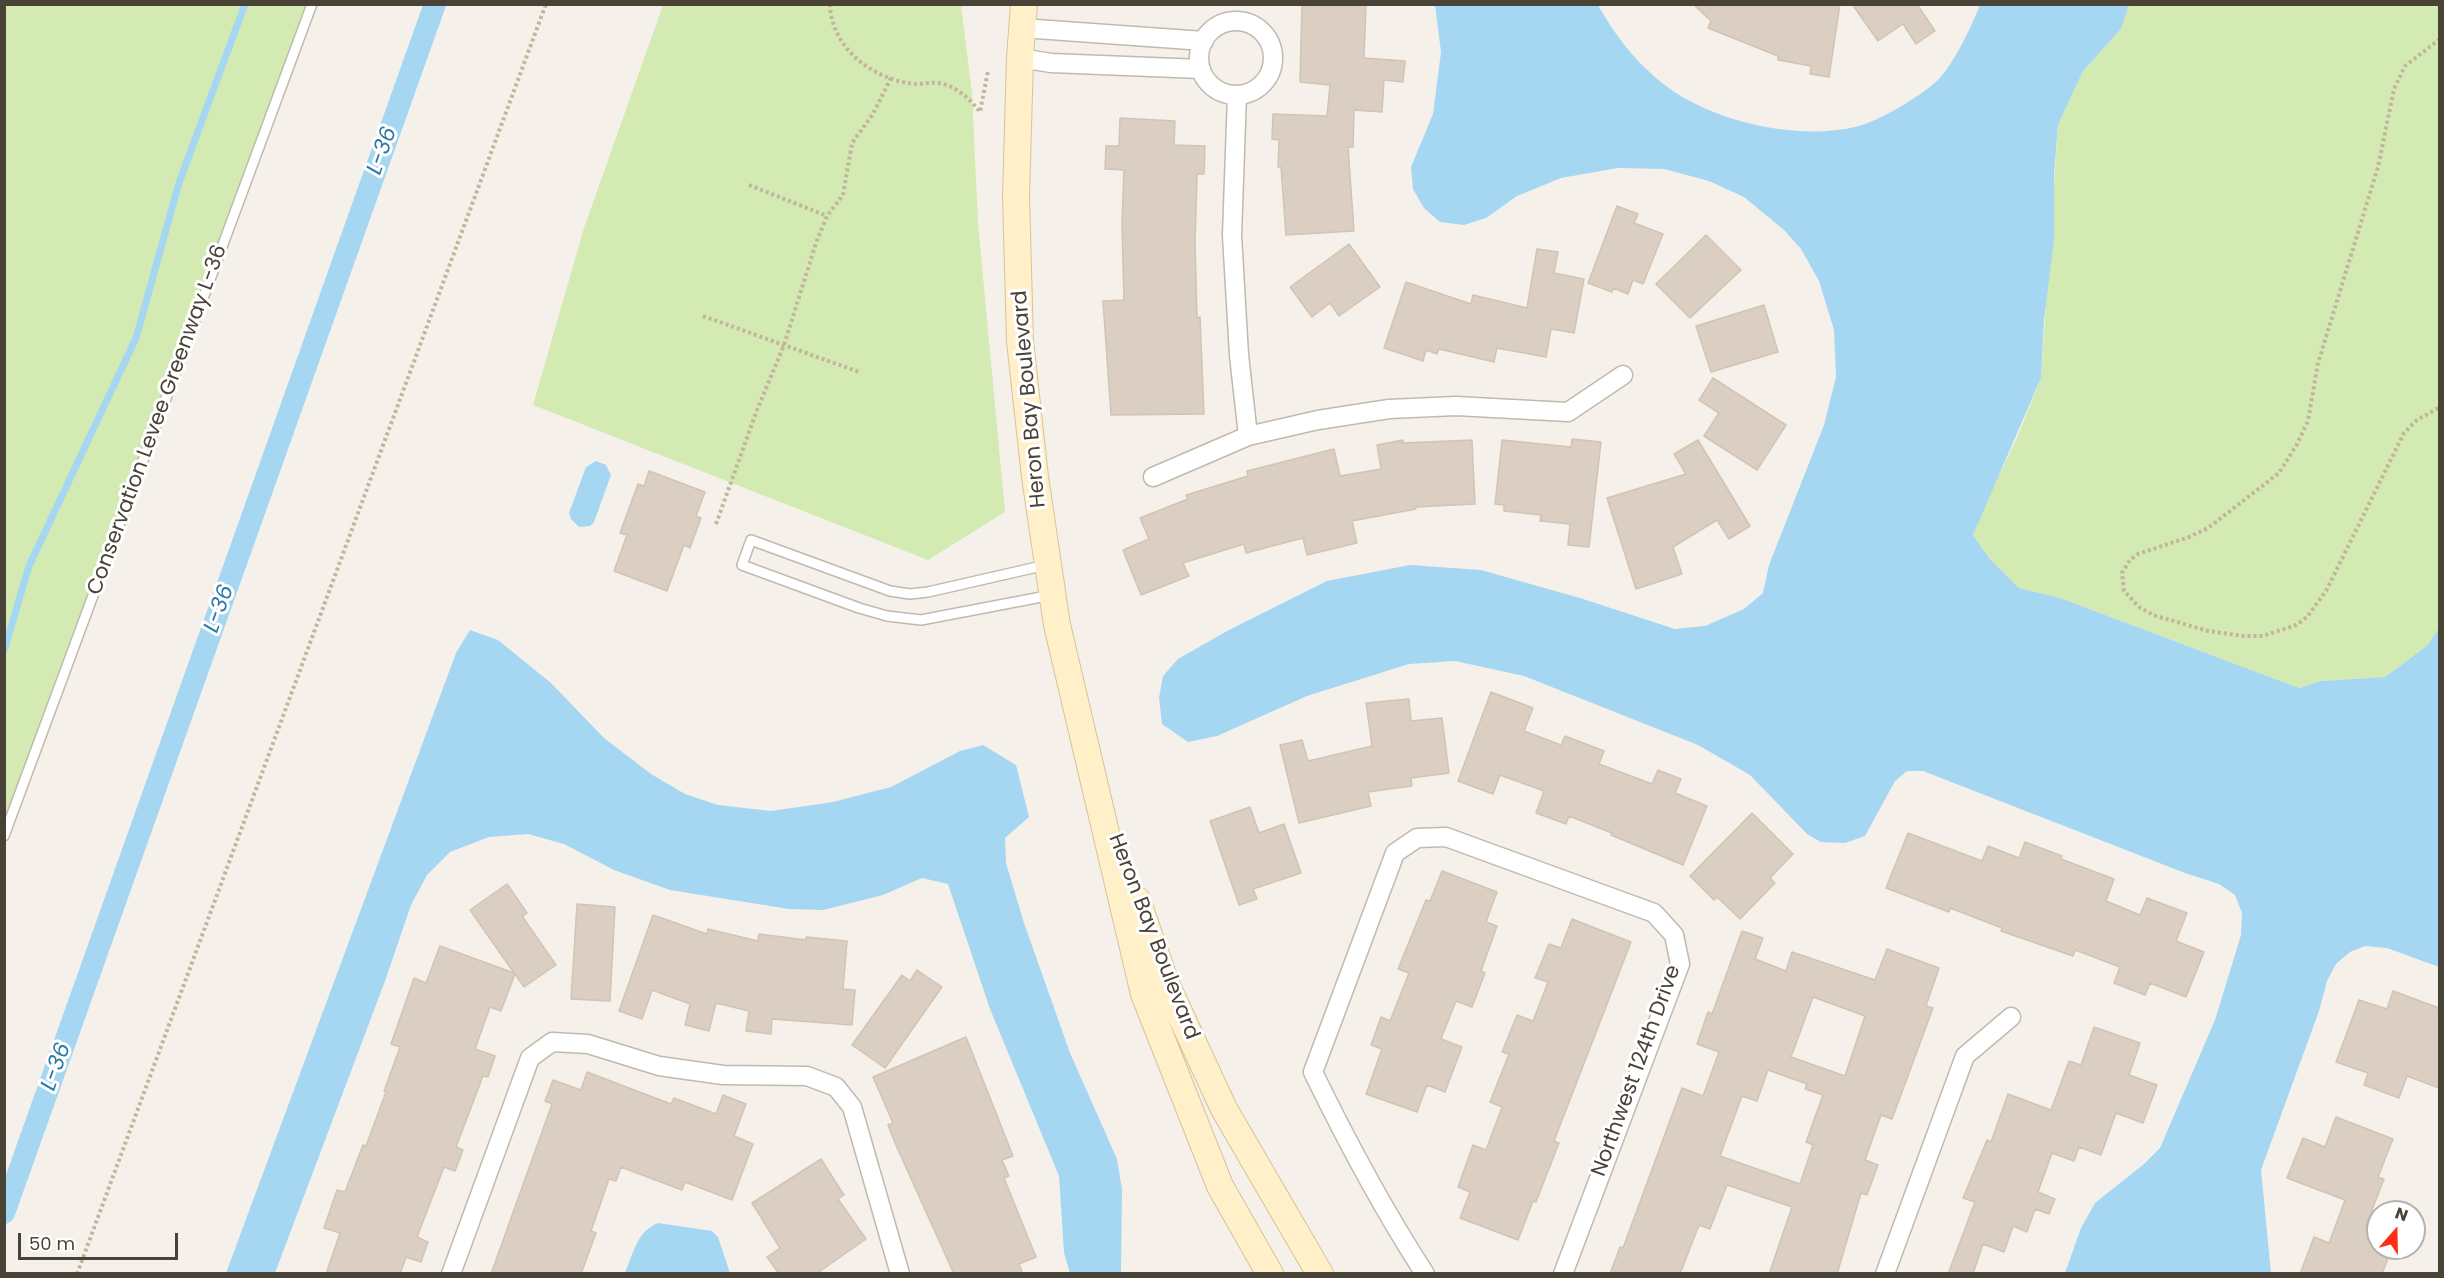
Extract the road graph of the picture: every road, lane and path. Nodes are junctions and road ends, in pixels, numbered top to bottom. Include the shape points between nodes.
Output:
1 (312, 4) edge
2 (546, 4) edge
3 (830, 4) edge
4 (1240, 13) edge
5 (1023, 16) edge
6 (2439, 39) edge
7 (1204, 41) junction
8 (1020, 58) junction
9 (1201, 69) junction
10 (988, 71) dead end
11 (891, 78) junction
12 (1237, 95) junction
13 (749, 185) dead end
14 (827, 216) junction
15 (703, 316) dead end
16 (784, 345) junction
17 (859, 372) dead end
18 (1623, 375) dead end
19 (2439, 407) edge
20 (1248, 436) junction
21 (1153, 477) dead end
22 (716, 524) dead end
23 (1048, 565) junction
24 (1053, 595) junction
25 (1097, 787) junction
26 (4, 836) edge
27 (2011, 1017) dead end
28 (77, 1274) edge
29 (452, 1274) edge
30 (900, 1274) edge
31 (1270, 1274) edge
32 (1320, 1274) edge
33 (1425, 1274) edge
34 (1563, 1274) edge
35 (1885, 1274) edge

1 - 26 lane, Conservation Levee Greenway L-36
2 - 28 path
3 - 11 path via 830,13 847,50 867,67
4 - 7 street via 1217,27
4 - 12 street via 1269,42 1273,66 1260,87
5 - 7 street
5 - 8 street, Heron Bay Boulevard
6 - 19 path via 2405,66 2394,89 2378,167 2318,363 2308,421 2287,461 2268,484 2208,528 2130,560 2122,573 2124,591 2153,615 2208,631 2263,636 2296,625 2326,591 2404,433
7 - 9 street via 1199,57
8 - 9 street via 1052,63
8 - 23 street, Heron Bay Boulevard via 1016,196 1020,341
9 - 12 street via 1214,88
10 - 11 path via 980,112 970,100 939,83 914,84
11 - 14 path via 873,114 852,143 843,195
12 - 20 street via 1232,235
13 - 14 path
14 - 16 path
15 - 16 path
16 - 17 path
16 - 22 path
18 - 20 street via 1568,412 1456,406 1389,409
20 - 21 street
23 - 24 street, Heron Bay Boulevard
23 - 24 lane via 910,594 890,591 751,540 742,565 859,608 921,620
24 - 25 street, Heron Bay Boulevard
25 - 31 street, Heron Bay Boulevard via 1144,994 1220,1186
25 - 32 street, Heron Bay Boulevard via 1167,986 1224,1109
27 - 35 street via 1965,1056
29 - 30 street via 530,1058 552,1042 588,1044 659,1066 723,1075 807,1076 836,1087 852,1107
33 - 34 street, Northwest 124th Drive via 1392,1223 1313,1072 1395,853 1417,838 1446,837 1654,913 1674,935 1680,964

